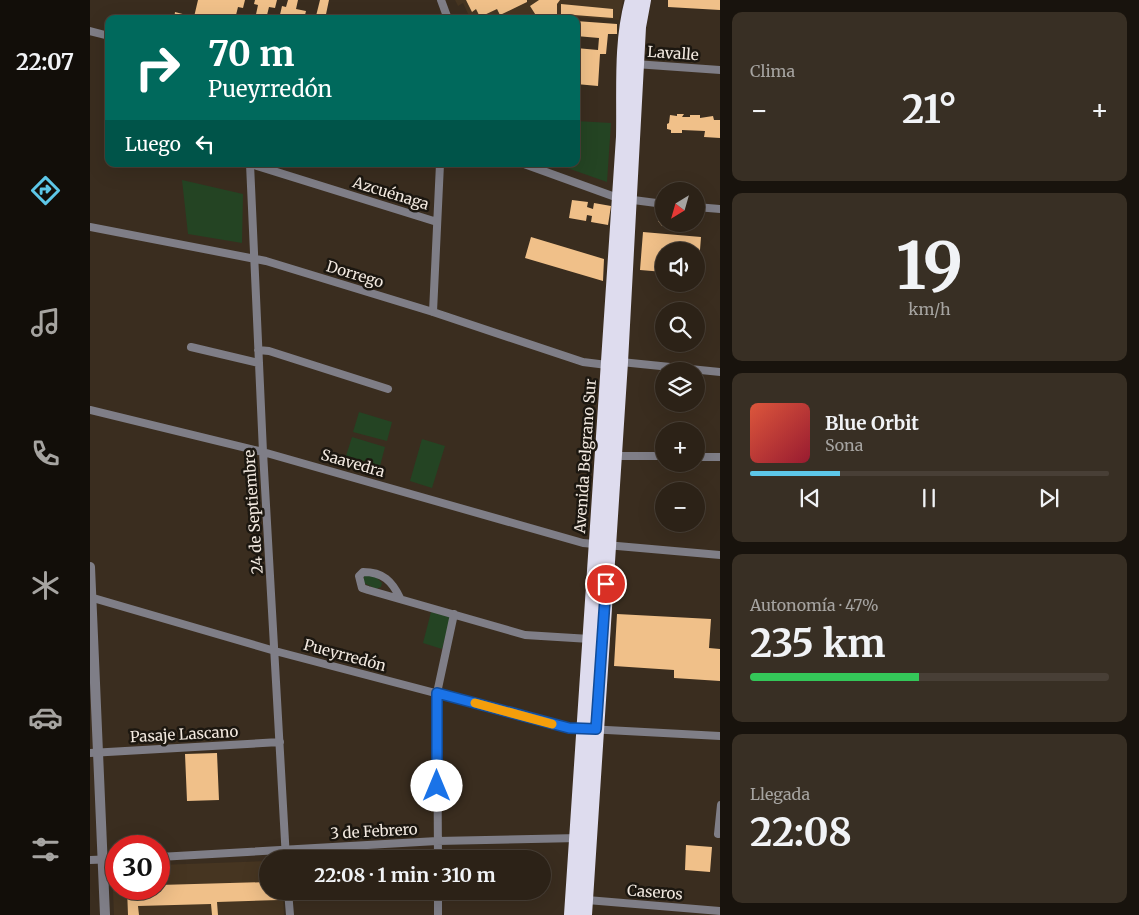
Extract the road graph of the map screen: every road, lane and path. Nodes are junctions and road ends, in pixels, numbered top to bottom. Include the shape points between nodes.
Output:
1 (441, 0) edge
2 (632, 0) edge
3 (644, 0) edge
4 (447, 15) edge
5 (90, 31) edge
6 (105, 35) edge
7 (631, 63) junction
8 (720, 70) edge
9 (251, 167) edge
10 (261, 167) edge
11 (440, 167) edge
12 (532, 167) edge
13 (624, 200) junction
14 (655, 203) edge
15 (705, 208) edge
16 (720, 209) edge
17 (437, 222) junction
18 (90, 227) edge
19 (254, 258) junction
20 (433, 312) junction
21 (191, 347) dead end
22 (258, 350) junction
23 (259, 363) junction
24 (614, 363) junction
25 (720, 372) edge
26 (388, 389) dead end
27 (90, 410) edge
28 (263, 452) junction
29 (614, 456) junction
30 (655, 456) edge
31 (705, 457) edge
32 (720, 457) edge
33 (602, 546) junction
34 (720, 555) edge
35 (90, 567) edge
36 (91, 597) edge
37 (400, 598) junction
38 (454, 614) junction
39 (590, 639) junction
40 (92, 650) edge
41 (275, 651) junction
42 (437, 693) junction
43 (590, 729) junction
44 (720, 736) edge
45 (280, 742) junction
46 (95, 753) edge
47 (720, 805) edge
48 (718, 834) dead end
49 (584, 838) junction
50 (438, 841) junction
51 (285, 850) joint
52 (438, 850) edge
53 (259, 851) edge
54 (170, 856) edge
55 (90, 860) edge
56 (103, 860) junction
57 (289, 900) edge
58 (438, 900) edge
59 (587, 900) junction
60 (720, 911) edge
61 (105, 915) edge
62 (290, 915) edge
63 (438, 915) edge
64 (571, 915) edge
65 (585, 915) edge

1 - 4 street
2 - 7 highway, Avenida Belgrano Sur via 627,24
3 - 7 highway, Avenida Belgrano Sur
5 - 6 street
7 - 8 street, Lavalle
7 - 13 highway, Avenida Belgrano Sur
9 - 19 street, 24 de Septiembre
10 - 17 street, Azcuénaga
11 - 17 street
12 - 13 street
13 - 14 street
13 - 24 highway, Avenida Belgrano Sur
15 - 16 street
17 - 20 street
18 - 19 street, Dorrego
19 - 20 street, Dorrego
19 - 22 street, 24 de Septiembre
20 - 24 street, Dorrego via 583,362
21 - 23 street
22 - 23 street, 24 de Septiembre
22 - 26 street
23 - 28 street, 24 de Septiembre
24 - 25 street, Dorrego
24 - 29 highway, Avenida Belgrano Sur
24 - 33 highway, Avenida Belgrano Sur
27 - 28 street, Saavedra
28 - 33 street, Saavedra
28 - 41 street, 24 de Septiembre
29 - 30 street
29 - 33 highway, Avenida Belgrano Sur
31 - 32 street
33 - 34 street, Saavedra
33 - 39 highway, Avenida Belgrano Sur
33 - 43 highway, Avenida Belgrano Sur
35 - 36 street
36 - 40 street
36 - 41 street, Pueyrredón
37 - 37 street via 394,586 379,574 363,572 359,576 362,588
37 - 38 street
38 - 39 street via 534,637
38 - 42 street
39 - 43 highway, Avenida Belgrano Sur
40 - 46 street
41 - 42 street, Pueyrredón
41 - 45 street, 24 de Septiembre
42 - 43 street, Pueyrredón via 569,728
42 - 50 street
43 - 44 street, Pueyrredón
43 - 49 highway, Avenida Belgrano Sur
45 - 46 street, Pasaje Lascano
45 - 51 street, 24 de Septiembre
46 - 56 street
47 - 48 street
49 - 50 street, 3 de Febrero
49 - 59 highway, Avenida Belgrano Sur
49 - 64 highway, Avenida Belgrano Sur
50 - 51 street, 3 de Febrero
50 - 52 street
53 - 54 street, 3 de Febrero
55 - 56 street
56 - 61 street
57 - 62 street
58 - 63 street
59 - 60 street, Caseros
59 - 65 highway, Avenida Belgrano Sur

